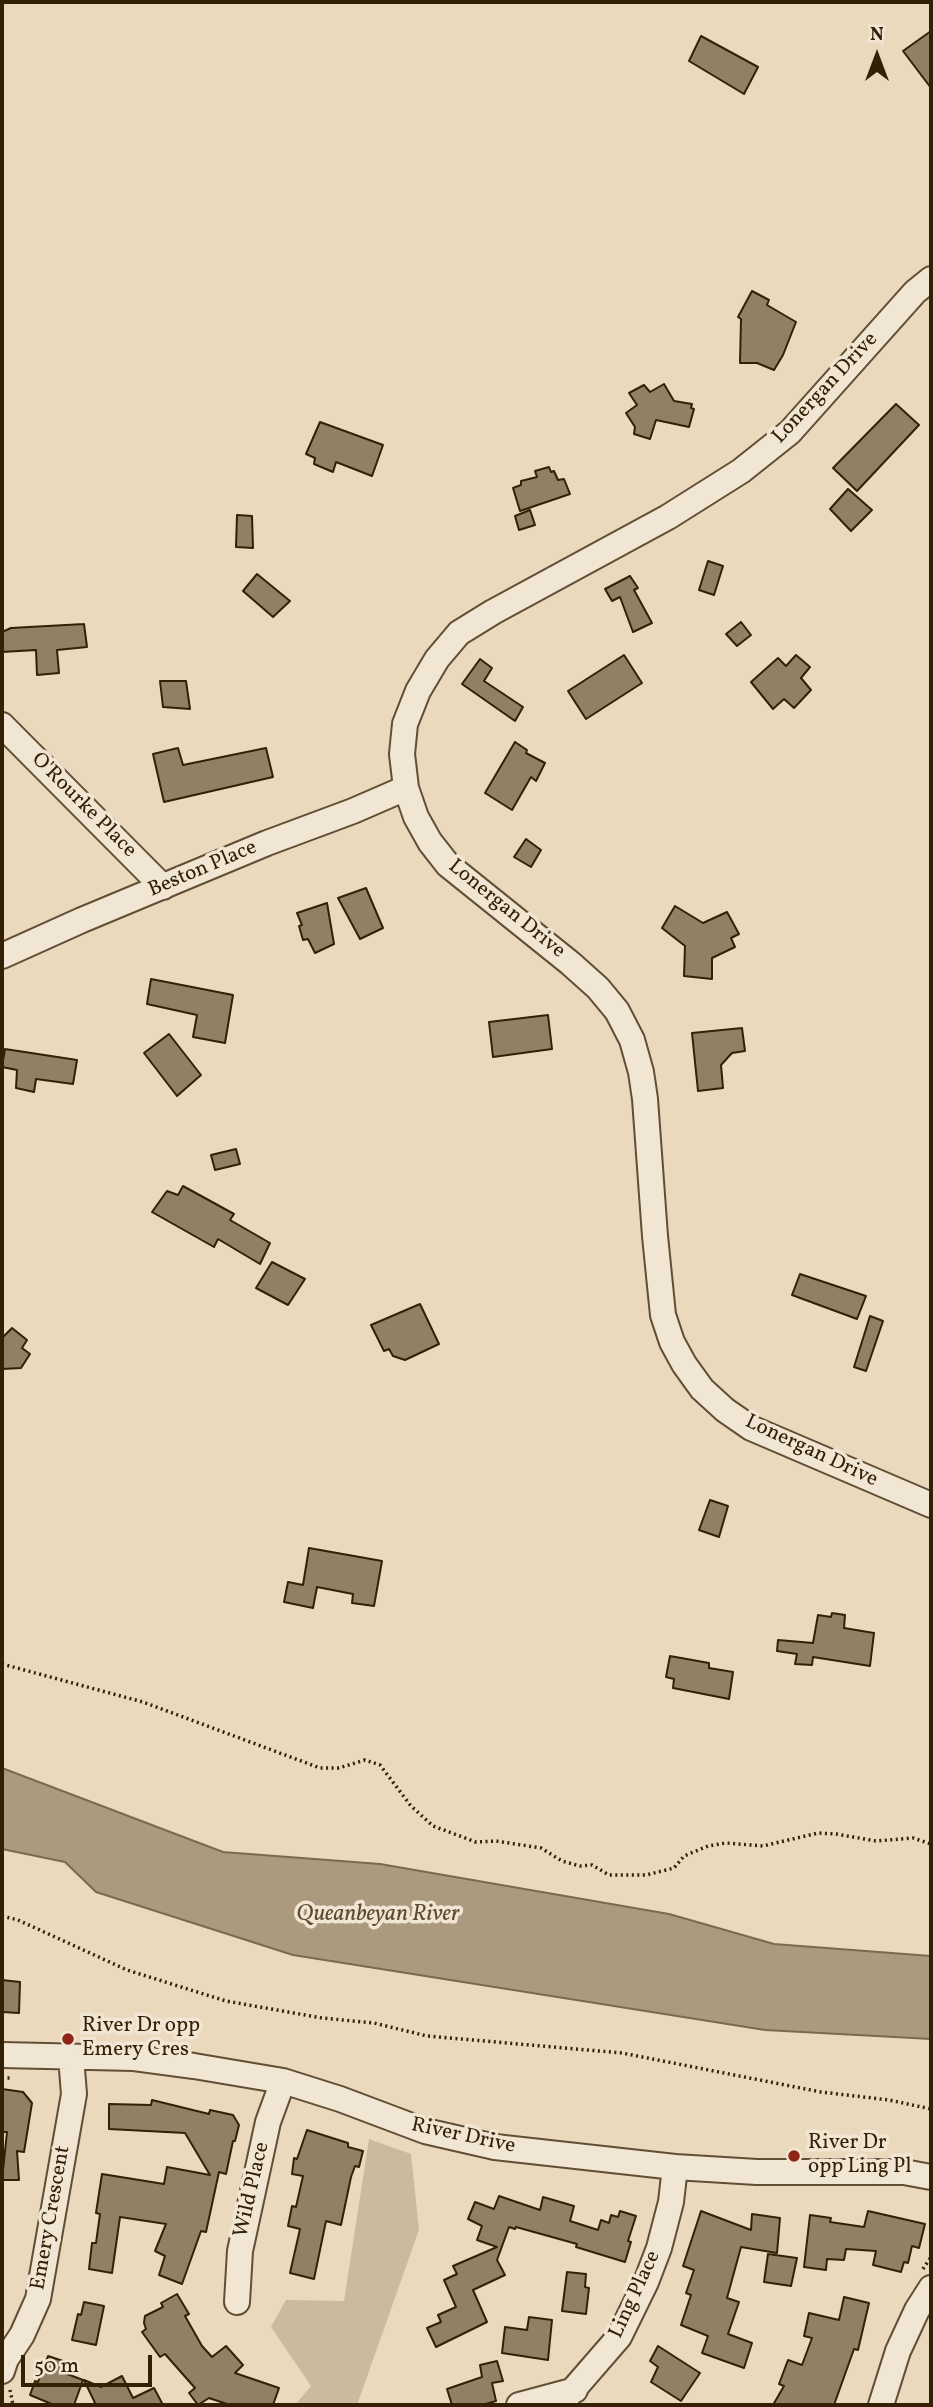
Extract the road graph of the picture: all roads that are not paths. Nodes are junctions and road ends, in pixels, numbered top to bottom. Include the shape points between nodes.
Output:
1 (931, 279) edge
2 (2, 725) edge
3 (406, 788) junction
4 (163, 887) junction
5 (2, 956) edge
6 (931, 1505) edge
7 (2, 2055) edge
8 (71, 2057) junction
9 (283, 2081) junction
10 (675, 2167) junction
11 (931, 2177) edge
12 (931, 2288) edge
13 (237, 2302) dead end
14 (2, 2371) edge
15 (567, 2398) edge
16 (519, 2405) edge
17 (881, 2405) edge

1 - 3 street, Lonergan Drive via 790,432 741,471 460,634 437,659 405,724
2 - 4 street, O'Rourke Place
3 - 4 street, Beston Place
3 - 6 street, Lonergan Drive via 416,817 448,865 598,988 632,1040 645,1099 663,1315 672,1342 696,1381 725,1410 751,1427
4 - 5 street, Beston Place
7 - 8 street, River Drive
8 - 9 street, River Drive via 134,2059
8 - 14 street, Emery Crescent via 74,2094 38,2299
9 - 10 street, River Drive via 456,2139
9 - 13 street, Wild Place via 268,2122 240,2251
10 - 11 street, River Drive via 904,2172
10 - 15 street, Ling Place via 671,2202 646,2282 619,2337
12 - 17 street via 898,2351
15 - 16 street

